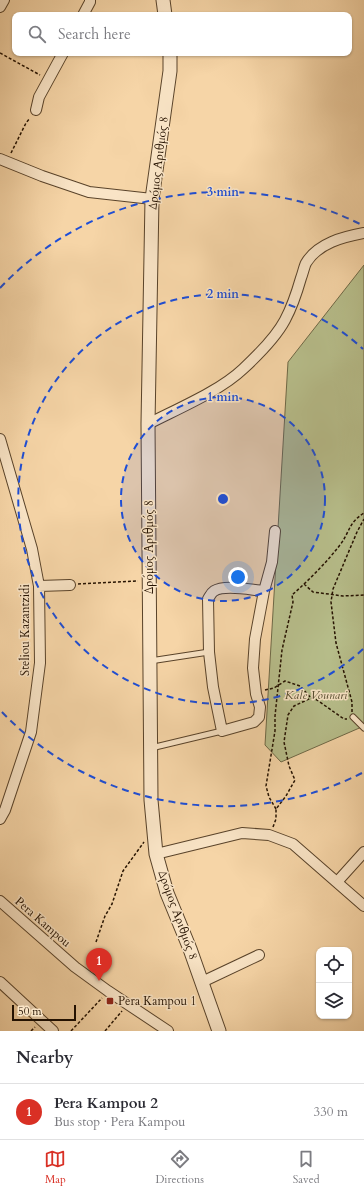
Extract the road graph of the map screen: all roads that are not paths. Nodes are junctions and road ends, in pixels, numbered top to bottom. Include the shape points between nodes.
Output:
1 (4, 0) edge
2 (90, 0) edge
3 (163, 0) edge
4 (0, 7) edge
5 (85, 12) edge
6 (165, 12) edge
7 (61, 56) edge
8 (170, 56) edge
9 (36, 110) road end
10 (3, 160) edge
11 (152, 199) junction
12 (364, 233) edge
13 (148, 424) junction
14 (0, 439) edge
15 (275, 531) dead end
16 (70, 585) road end
17 (39, 586) junction
18 (264, 591) junction
19 (209, 652) junction
20 (150, 661) junction
21 (353, 717) road end
22 (364, 728) edge
23 (222, 731) junction
24 (150, 748) junction
25 (0, 819) edge
26 (364, 852) edge
27 (156, 854) junction
28 (337, 882) junction
29 (0, 901) edge
30 (364, 906) edge
31 (259, 954) dead end
32 (0, 982) edge
33 (202, 982) junction
34 (53, 1031) edge
35 (168, 1031) edge
36 (219, 1031) edge

1 - 4 street
2 - 5 street
3 - 6 street
7 - 9 street via 39,97
8 - 11 street, Δρόμος Αριθμός 8
10 - 11 street via 89,192
11 - 13 street, Δρόμος Αριθμός 8
12 - 13 street via 345,236 313,255 306,264 285,321 243,370 228,381
13 - 20 street, Δρόμος Αριθμός 8
14 - 17 street, Steliou Kazantzidi via 32,549
15 - 18 street via 272,562
16 - 17 street
17 - 25 street, Steliou Kazantzidi via 40,663 31,732
18 - 19 street via 229,588 212,592 208,599
18 - 23 street via 255,639 253,668 260,707 259,717 254,722
19 - 20 lane
19 - 23 street
20 - 24 street, Δρόμος Αριθμός 8
21 - 22 lane
23 - 24 lane
24 - 27 street, Δρόμος Αριθμός 8
26 - 28 street
27 - 28 street via 242,833 269,835 293,844
27 - 33 street, Δρόμος Αριθμός 8 via 167,893
28 - 30 street
29 - 35 street, Pera Kampou via 75,967
31 - 33 street
32 - 34 street
33 - 36 street, Δρόμος Αριθμός 8

